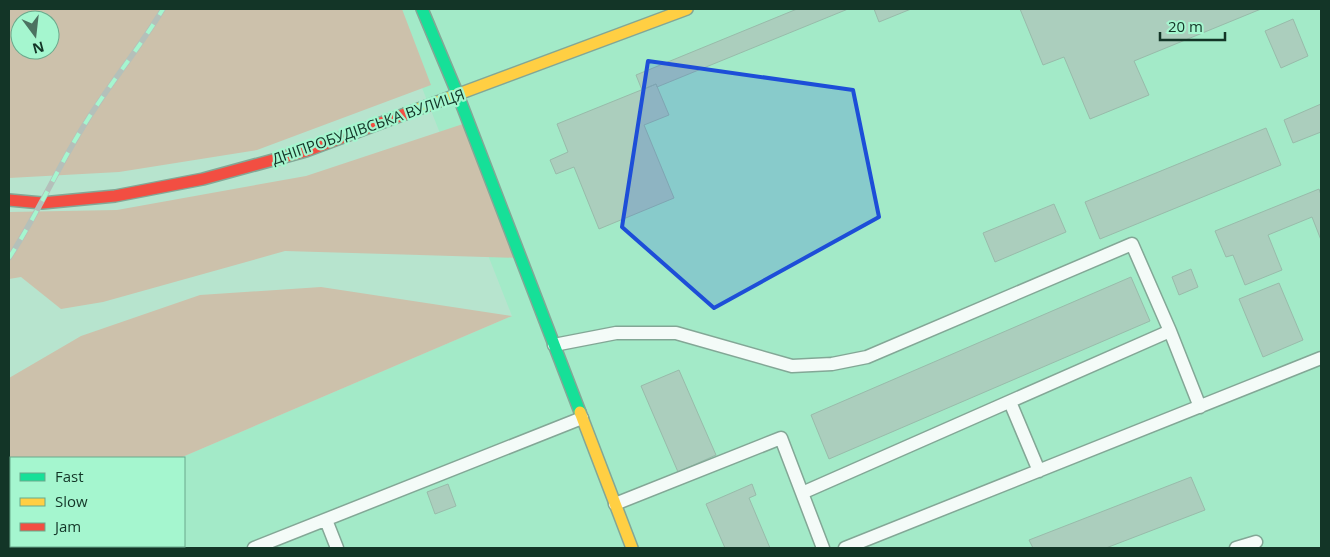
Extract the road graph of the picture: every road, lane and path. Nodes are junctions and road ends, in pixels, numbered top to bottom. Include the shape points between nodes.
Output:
1 (422, 9) edge
2 (687, 9) edge
3 (458, 95) junction
4 (9, 200) edge
5 (1170, 332) junction
6 (554, 345) junction
7 (1321, 358) edge
8 (1010, 402) junction
9 (1200, 407) junction
10 (582, 418) junction
11 (1039, 471) junction
12 (802, 493) junction
13 (615, 504) junction
14 (326, 520) junction
15 (1256, 542) dead end
16 (254, 548) edge
17 (337, 548) edge
18 (632, 548) edge
19 (823, 548) edge
20 (845, 548) edge
21 (1236, 548) edge

1 - 3 street
2 - 3 street, ДНІПРОБУДІВСЬКА ВУЛИЦЯ
3 - 4 street, ДНІПРОБУДІВСЬКА ВУЛИЦЯ via 306,151 203,179 115,196 42,203
3 - 6 street
5 - 6 lane via 1132,244 867,357 832,364 792,366 676,333 616,333
5 - 8 lane
5 - 9 lane
6 - 10 street
7 - 9 lane
8 - 11 lane
8 - 12 lane
9 - 11 lane
10 - 13 street
10 - 14 lane
11 - 20 lane
12 - 13 lane via 781,438
12 - 19 lane
13 - 18 street
14 - 16 lane
14 - 17 lane
15 - 21 lane

